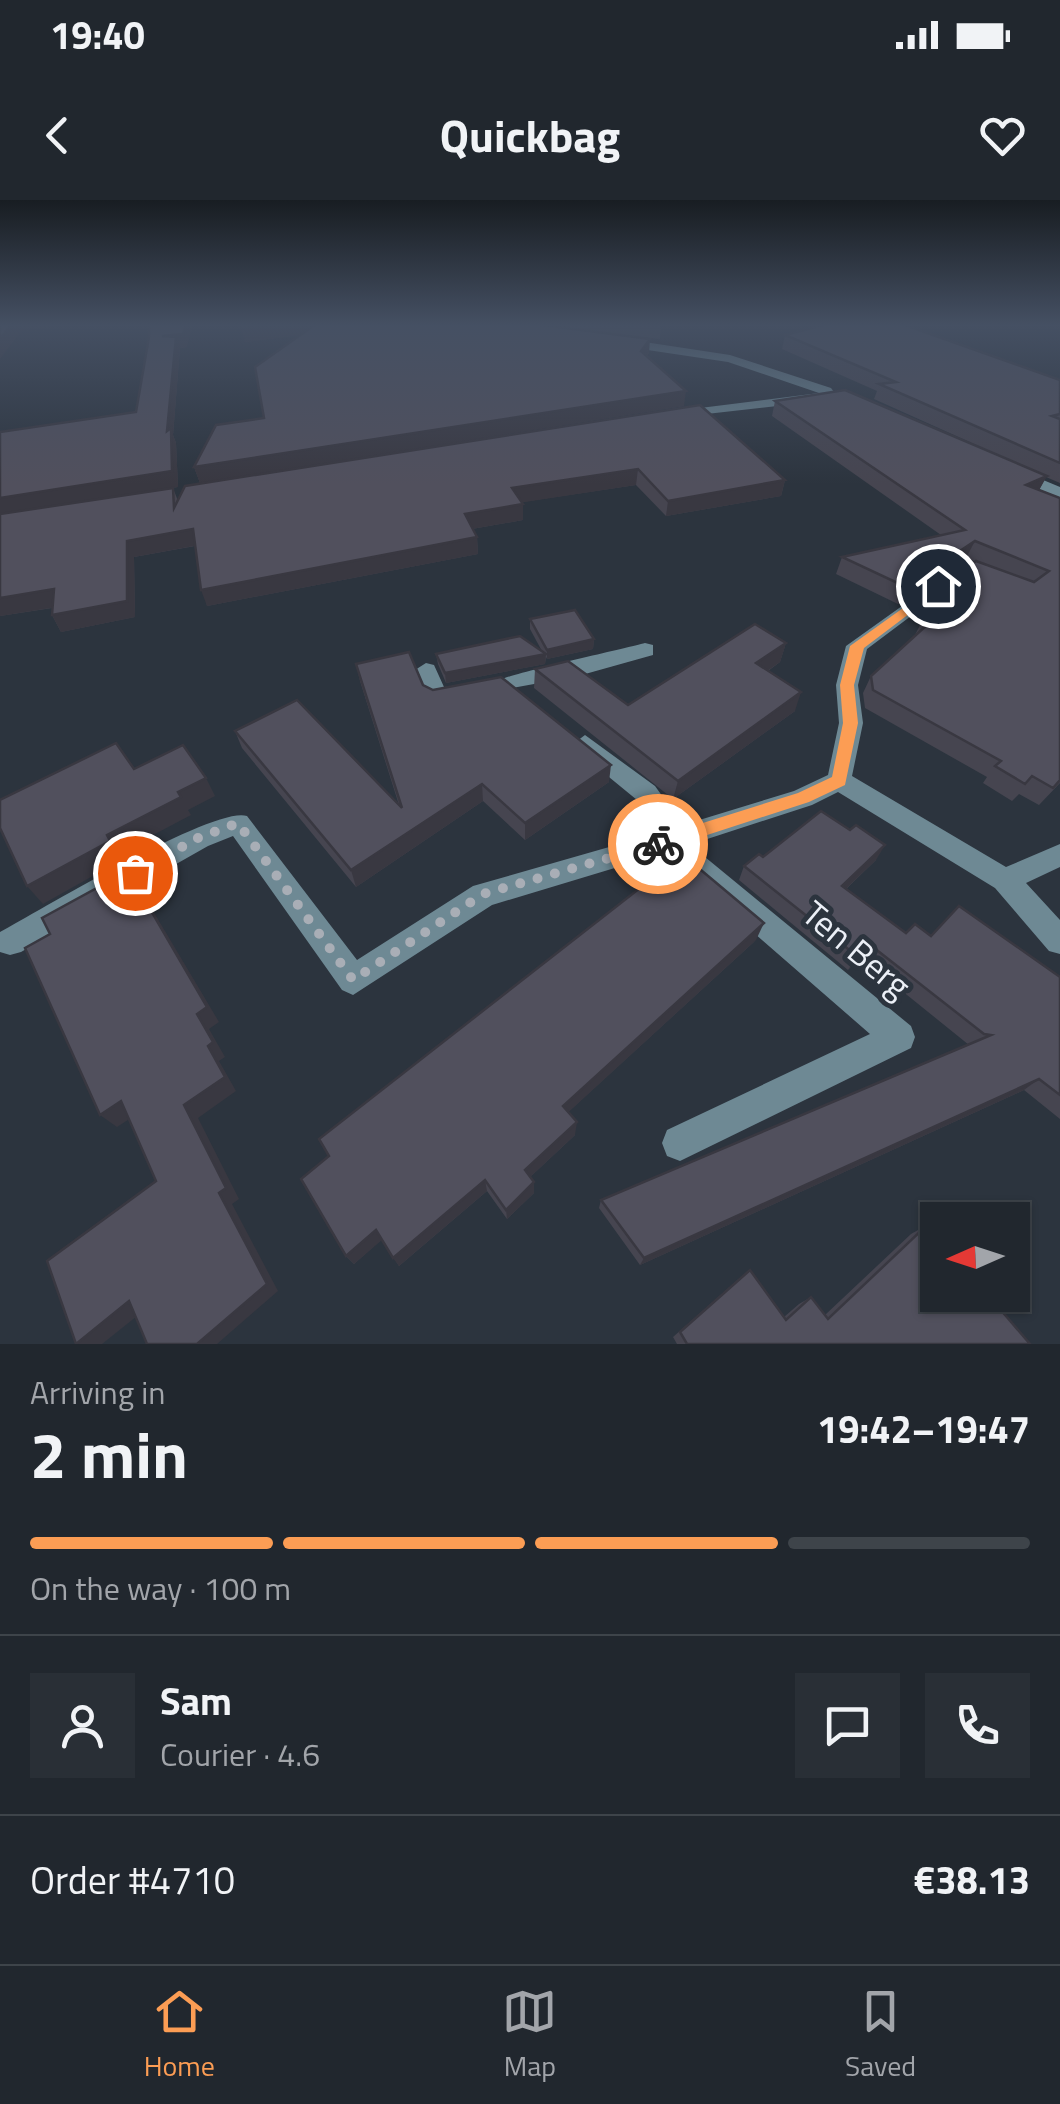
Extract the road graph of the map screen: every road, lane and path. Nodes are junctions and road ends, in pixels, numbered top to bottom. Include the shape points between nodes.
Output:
1 (741, 377) edge
2 (784, 377) edge
3 (732, 406) junction
4 (656, 419) edge
5 (992, 463) edge
6 (1060, 493) edge
7 (1025, 590) edge
8 (644, 650) dead end
9 (426, 670) dead end
10 (507, 682) junction
11 (538, 706) edge
12 (569, 731) edge
13 (839, 780) junction
14 (674, 839) junction
15 (1060, 855) edge
16 (1005, 880) junction
17 (1060, 941) edge
18 (10, 942) dead end
19 (680, 1143) dead end

1 - 3 street via 745,385
2 - 3 street via 838,396
3 - 4 street
5 - 6 street
7 - 13 street via 965,567 857,646
8 - 10 street
9 - 10 street via 437,696
10 - 11 street
12 - 14 street, Ten Berg via 646,793
13 - 14 street
13 - 16 street
14 - 18 street via 483,894 353,980 238,823 198,838
14 - 19 street, Ten Berg via 695,865 899,1036
15 - 16 street
16 - 17 street

